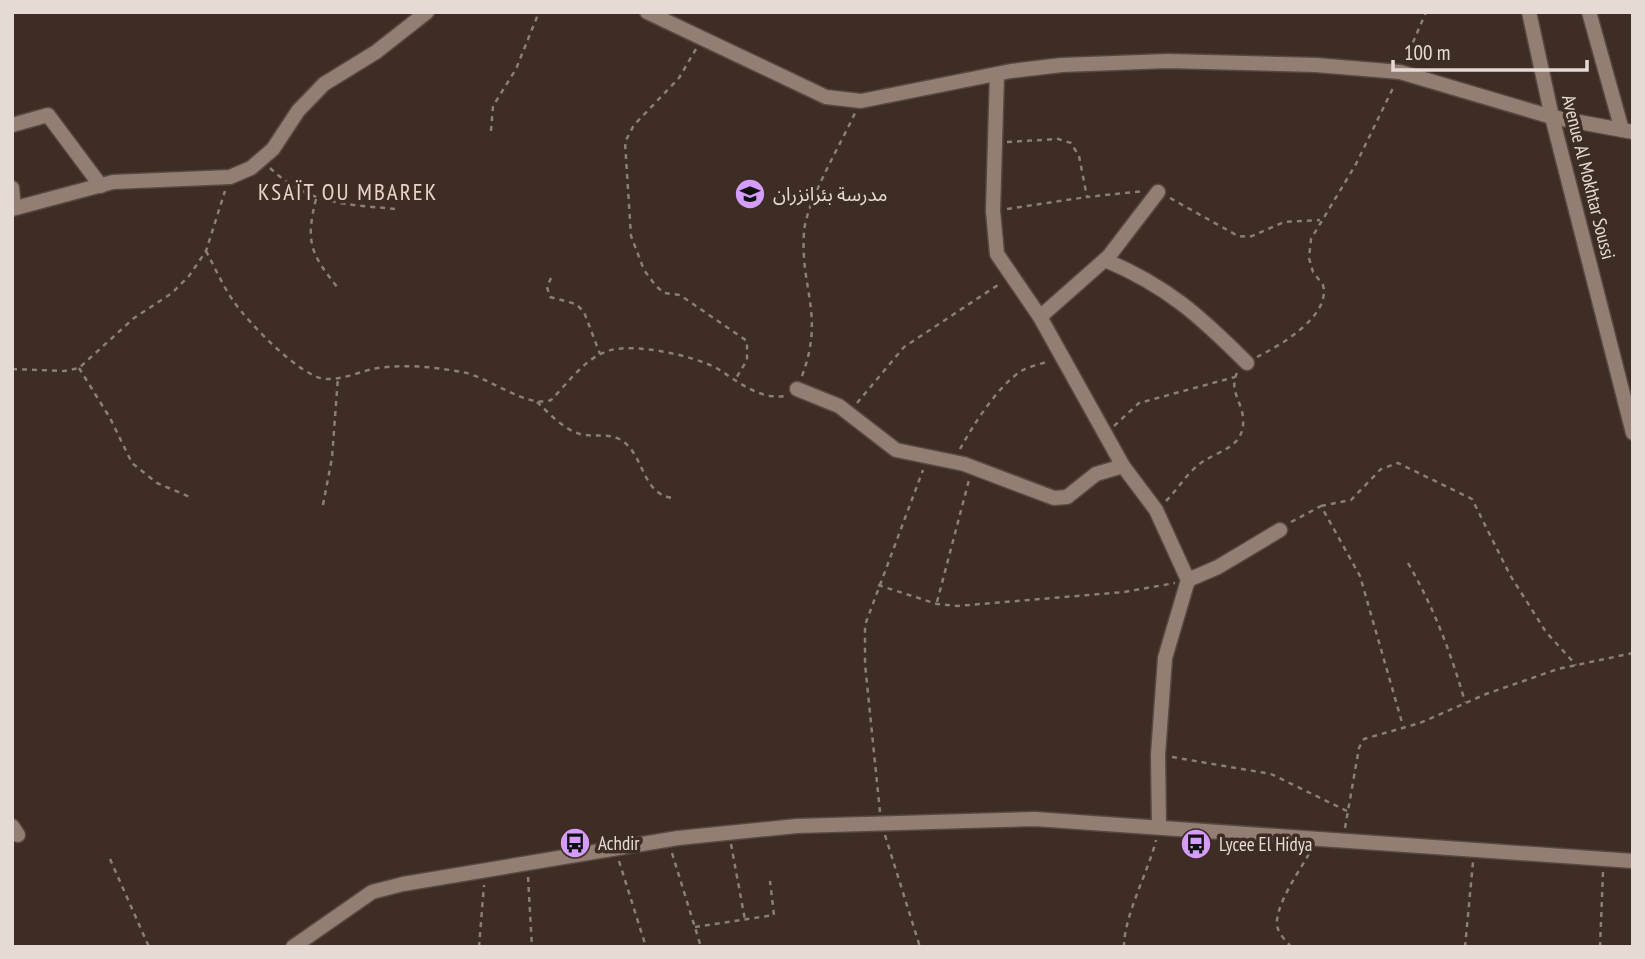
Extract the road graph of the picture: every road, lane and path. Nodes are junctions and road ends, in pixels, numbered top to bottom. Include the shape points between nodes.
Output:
1 (427, 12) edge
2 (539, 12) edge
3 (647, 12) edge
4 (1426, 12) edge
5 (1530, 12) edge
6 (1589, 12) edge
7 (701, 40) junction
8 (1399, 72) junction
9 (997, 74) junction
10 (861, 101) junction
11 (1552, 117) junction
12 (12, 125) edge
13 (491, 131) dead end
14 (1628, 131) edge
15 (262, 160) junction
16 (230, 177) junction
17 (100, 186) junction
18 (12, 188) edge
19 (1158, 192) dead end
20 (1087, 197) dead end
21 (316, 199) junction
22 (13, 209) edge
23 (395, 209) dead end
24 (993, 211) junction
25 (206, 251) junction
26 (1105, 260) junction
27 (1011, 276) junction
28 (551, 278) dead end
29 (338, 288) dead end
30 (1040, 317) junction
31 (601, 355) junction
32 (1062, 357) junction
33 (1247, 363) junction
34 (79, 368) junction
35 (12, 369) edge
36 (338, 377) junction
37 (1235, 377) junction
38 (734, 381) junction
39 (797, 389) junction
40 (537, 402) junction
41 (850, 415) junction
42 (1103, 431) junction
43 (1633, 433) edge
44 (928, 457) junction
45 (954, 461) junction
46 (1123, 466) junction
47 (972, 467) junction
48 (190, 497) dead end
49 (672, 498) dead end
50 (323, 505) dead end
51 (1321, 506) junction
52 (1156, 510) junction
53 (1280, 530) joint
54 (1408, 563) dead end
55 (1188, 580) junction
56 (878, 585) junction
57 (937, 604) junction
58 (1633, 653) edge
59 (1577, 666) junction
60 (1465, 703) junction
61 (1403, 726) junction
62 (1158, 755) junction
63 (1348, 811) junction
64 (881, 823) junction
65 (1159, 825) junction
66 (729, 833) junction
67 (1319, 837) junction
68 (1343, 839) junction
69 (668, 840) junction
70 (615, 848) junction
71 (1474, 849) junction
72 (110, 859) dead end
73 (1604, 859) junction
74 (1633, 861) edge
75 (527, 863) junction
76 (484, 871) junction
77 (770, 881) dead end
78 (745, 920) junction
79 (695, 927) junction
80 (149, 947) edge
81 (293, 947) edge
82 (480, 947) edge
83 (532, 947) edge
84 (646, 947) edge
85 (701, 947) edge
86 (920, 947) edge
87 (1124, 947) edge
88 (1292, 947) edge
89 (1465, 947) edge
90 (1600, 947) edge

1 - 15 street via 324,85
2 - 13 path via 516,69 493,106
3 - 7 street
4 - 8 path
5 - 11 street, Avenue Al Mokhtar Soussi
6 - 14 street
7 - 10 street via 812,92
7 - 38 path via 679,78 634,125 625,142 628,209 635,250 656,286 664,293 680,295 747,341 747,359
8 - 9 street via 1168,61 1062,65
8 - 11 street
8 - 33 path via 1365,148 1311,239 1309,258 1312,272 1324,285 1324,300 1286,341
9 - 10 street
9 - 24 street
10 - 39 path via 804,230 814,324 810,355
11 - 14 street
11 - 43 street, Avenue Al Mokhtar Soussi
12 - 17 street via 48,115
15 - 16 street
15 - 21 path via 282,179
16 - 17 street via 133,180
16 - 25 path
17 - 22 street
18 - 22 street
19 - 26 street
20 - 24 path
21 - 23 path
21 - 29 path via 309,224 312,249
24 - 27 street via 998,254
25 - 34 path via 172,293 134,318
25 - 36 path via 234,303 272,343 307,373 324,380
26 - 30 street
26 - 33 street via 1155,283 1190,307
27 - 30 street
27 - 41 path via 904,347
28 - 31 path via 547,287 550,297 576,304 584,312
30 - 32 street
31 - 38 path via 625,348 699,360
31 - 40 path via 551,400
32 - 42 street
32 - 45 path via 1022,370 1000,390 975,421
33 - 37 path
34 - 35 path
34 - 48 path via 132,463 157,483
36 - 40 path via 380,368 425,366 482,377
36 - 50 path
37 - 42 path via 1139,403 1119,424
37 - 52 path via 1233,386 1243,417 1236,443 1196,467
38 - 39 path via 768,397 784,397
39 - 41 street via 828,400
40 - 49 path via 576,433 621,439 632,449 652,488 660,496
41 - 44 street via 896,450
42 - 46 street
44 - 45 street
44 - 56 path
45 - 47 street
46 - 47 street via 1096,474 1073,494 1060,498
46 - 52 street
47 - 57 path
51 - 53 path
51 - 59 path via 1351,499 1381,469 1398,463 1464,493 1480,511 1510,575 1546,632
51 - 61 path via 1360,576
52 - 55 street
53 - 55 street
54 - 60 path via 1450,649
55 - 57 path via 1124,592 1021,602
55 - 62 street via 1165,658
56 - 57 path
56 - 64 path via 864,641
58 - 59 path
59 - 60 path
60 - 61 path
61 - 63 path via 1361,743
62 - 63 path via 1271,774
62 - 65 street
63 - 68 path
64 - 65 street via 1035,819
64 - 66 street
64 - 86 path
65 - 67 street
65 - 87 path via 1124,933
66 - 69 street
66 - 78 path
67 - 68 street
67 - 88 path via 1279,909 1278,930
68 - 71 street
69 - 70 street
69 - 79 path
70 - 75 street
70 - 84 path
71 - 73 street
71 - 89 path
72 - 80 path
73 - 74 street
73 - 90 path
75 - 76 street
75 - 83 path
76 - 81 street via 372,892
76 - 82 path
77 - 78 path via 774,915
78 - 79 path
79 - 85 path

